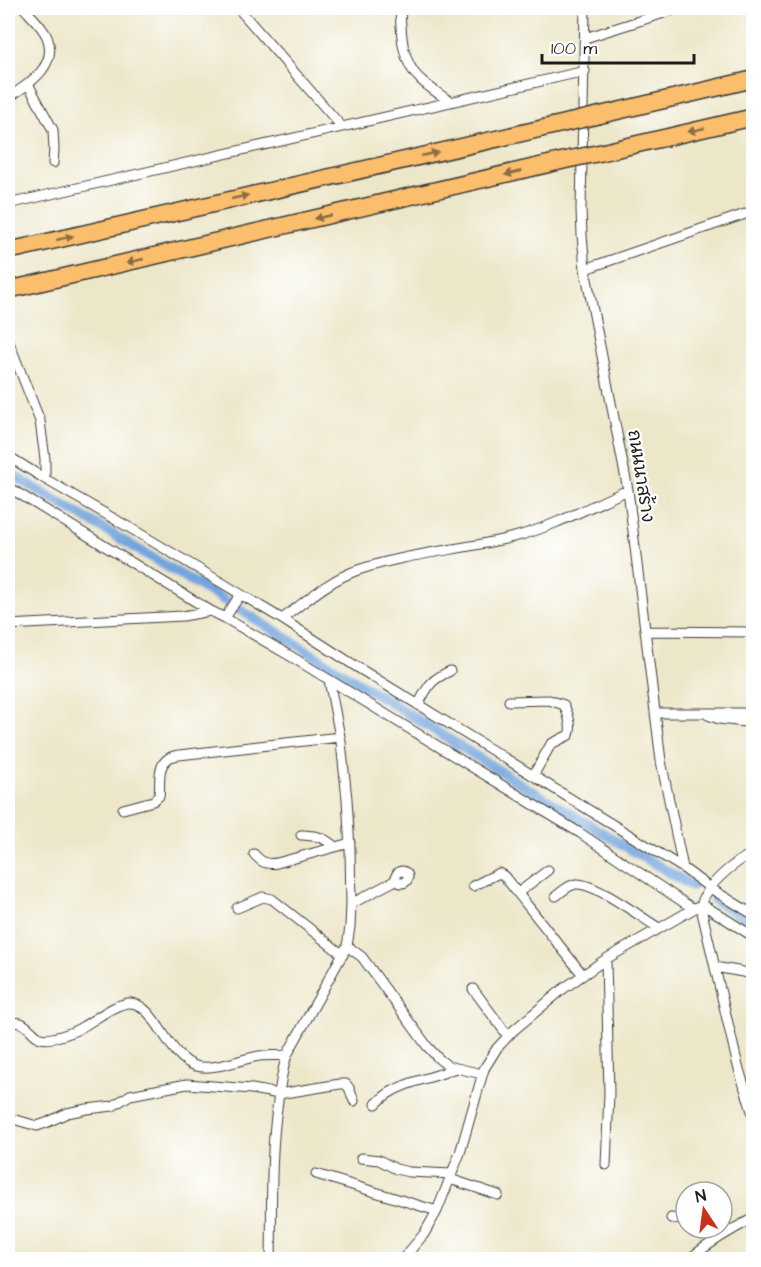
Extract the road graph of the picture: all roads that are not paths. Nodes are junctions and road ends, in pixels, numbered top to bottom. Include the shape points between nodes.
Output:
1 (24, 8) edge
2 (238, 8) edge
3 (400, 8) edge
4 (585, 8) edge
5 (680, 8) edge
6 (585, 38) junction
7 (585, 71) junction
8 (753, 79) edge
9 (28, 84) junction
10 (8, 98) edge
11 (451, 102) junction
12 (753, 117) edge
13 (342, 127) junction
14 (52, 163) dead end
15 (8, 204) edge
16 (753, 212) edge
17 (8, 251) edge
18 (585, 269) junction
19 (8, 290) edge
20 (8, 340) edge
21 (8, 456) edge
22 (45, 479) junction
23 (8, 488) edge
24 (627, 490) junction
25 (239, 598) junction
26 (212, 611) junction
27 (227, 616) junction
28 (282, 619) junction
29 (8, 625) edge
30 (646, 631) junction
31 (753, 632) edge
32 (450, 671) dead end
33 (329, 680) junction
34 (509, 701) dead end
35 (418, 705) junction
36 (655, 713) junction
37 (703, 713) junction
38 (753, 713) edge
39 (753, 723) edge
40 (340, 737) junction
41 (533, 776) junction
42 (123, 809) dead end
43 (301, 835) dead end
44 (350, 843) junction
45 (334, 847) junction
46 (254, 854) dead end
47 (753, 854) edge
48 (683, 868) junction
49 (548, 870) dead end
50 (396, 880) dead end
51 (473, 886) dead end
52 (710, 888) junction
53 (518, 893) junction
54 (556, 896) dead end
55 (351, 904) junction
56 (697, 906) junction
57 (237, 908) dead end
58 (753, 915) edge
59 (659, 928) junction
60 (753, 937) edge
61 (345, 950) junction
62 (606, 959) junction
63 (715, 967) junction
64 (753, 974) edge
65 (583, 975) junction
66 (473, 989) dead end
67 (8, 1023) edge
68 (508, 1036) junction
69 (287, 1055) junction
70 (455, 1068) junction
71 (482, 1074) junction
72 (279, 1094) junction
73 (354, 1101) dead end
74 (376, 1104) dead end
75 (13, 1119) dead end
76 (753, 1119) edge
77 (362, 1158) dead end
78 (606, 1165) dead end
79 (316, 1174) dead end
80 (451, 1176) junction
81 (498, 1196) dead end
82 (437, 1211) junction
83 (671, 1218) dead end
84 (753, 1218) edge
85 (674, 1219) edge
86 (734, 1229) edge
87 (715, 1240) edge
88 (271, 1260) edge
89 (402, 1260) edge
90 (688, 1260) edge

1 - 9 street via 47,37 49,49 46,66
2 - 13 street
3 - 11 street via 404,49 412,69
4 - 6 street, ถนนนาสร้าง
5 - 6 street
6 - 7 street, ถนนนาสร้าง
7 - 11 street
7 - 18 street, ถนนนาสร้าง via 581,209
17 -> 8 highway, bridge
9 - 10 street
9 - 14 street via 53,130
11 - 13 street
12 -> 19 highway, bridge
13 - 15 street
16 - 18 street
18 - 24 street, ถนนนาสร้าง
20 - 22 street via 40,421
21 - 22 street
22 - 25 street
23 - 26 street
24 - 28 street via 516,536 357,570 330,584
24 - 30 street, ถนนนาสร้าง
25 - 27 street
25 - 28 street
26 - 27 street
26 - 29 street via 183,616
27 - 33 street
28 - 35 street
30 - 31 street
30 - 36 street, ถนนนาสร้าง
32 - 35 street via 429,685
33 - 40 street
33 - 56 street
34 - 41 street via 549,700 564,705 568,712 569,735 551,744
35 - 41 street
36 - 37 street
36 - 48 street, ถนนนาสร้าง
37 - 38 street
37 - 39 street via 718,720
40 - 42 street via 169,758 159,778 159,796
40 - 44 street
41 - 48 street
43 - 45 street via 326,838
44 - 45 street
44 - 55 street
45 - 46 street via 267,864
47 - 52 street via 732,865
48 - 52 street
49 - 53 street
50 - 55 street
51 - 53 street via 499,873
52 - 56 street
52 - 58 street
53 - 65 street
54 - 59 street via 572,885 582,884
55 - 61 street
56 - 59 street
56 - 60 street
56 - 63 street
57 - 61 street via 263,897 272,899
59 - 62 street
61 - 69 street
61 - 70 street via 362,957 427,1046
62 - 65 street
62 - 78 street
63 - 64 street
63 - 76 street
65 - 68 street
66 - 68 street
67 - 69 street via 19,1022 36,1037 45,1039 80,1029 116,1007 131,1003 151,1016 172,1047 189,1063 208,1068
68 - 71 street
69 - 72 street
70 - 71 street
70 - 74 street via 390,1092
71 - 80 street
72 - 73 street via 346,1084
72 - 75 street via 187,1084 130,1095 113,1106 67,1113 38,1126
72 - 88 street via 273,1147
77 - 80 street via 409,1172
79 - 82 street
80 - 81 street
80 - 82 street
82 - 89 street
83 - 85 street
84 - 86 street
87 - 90 street

